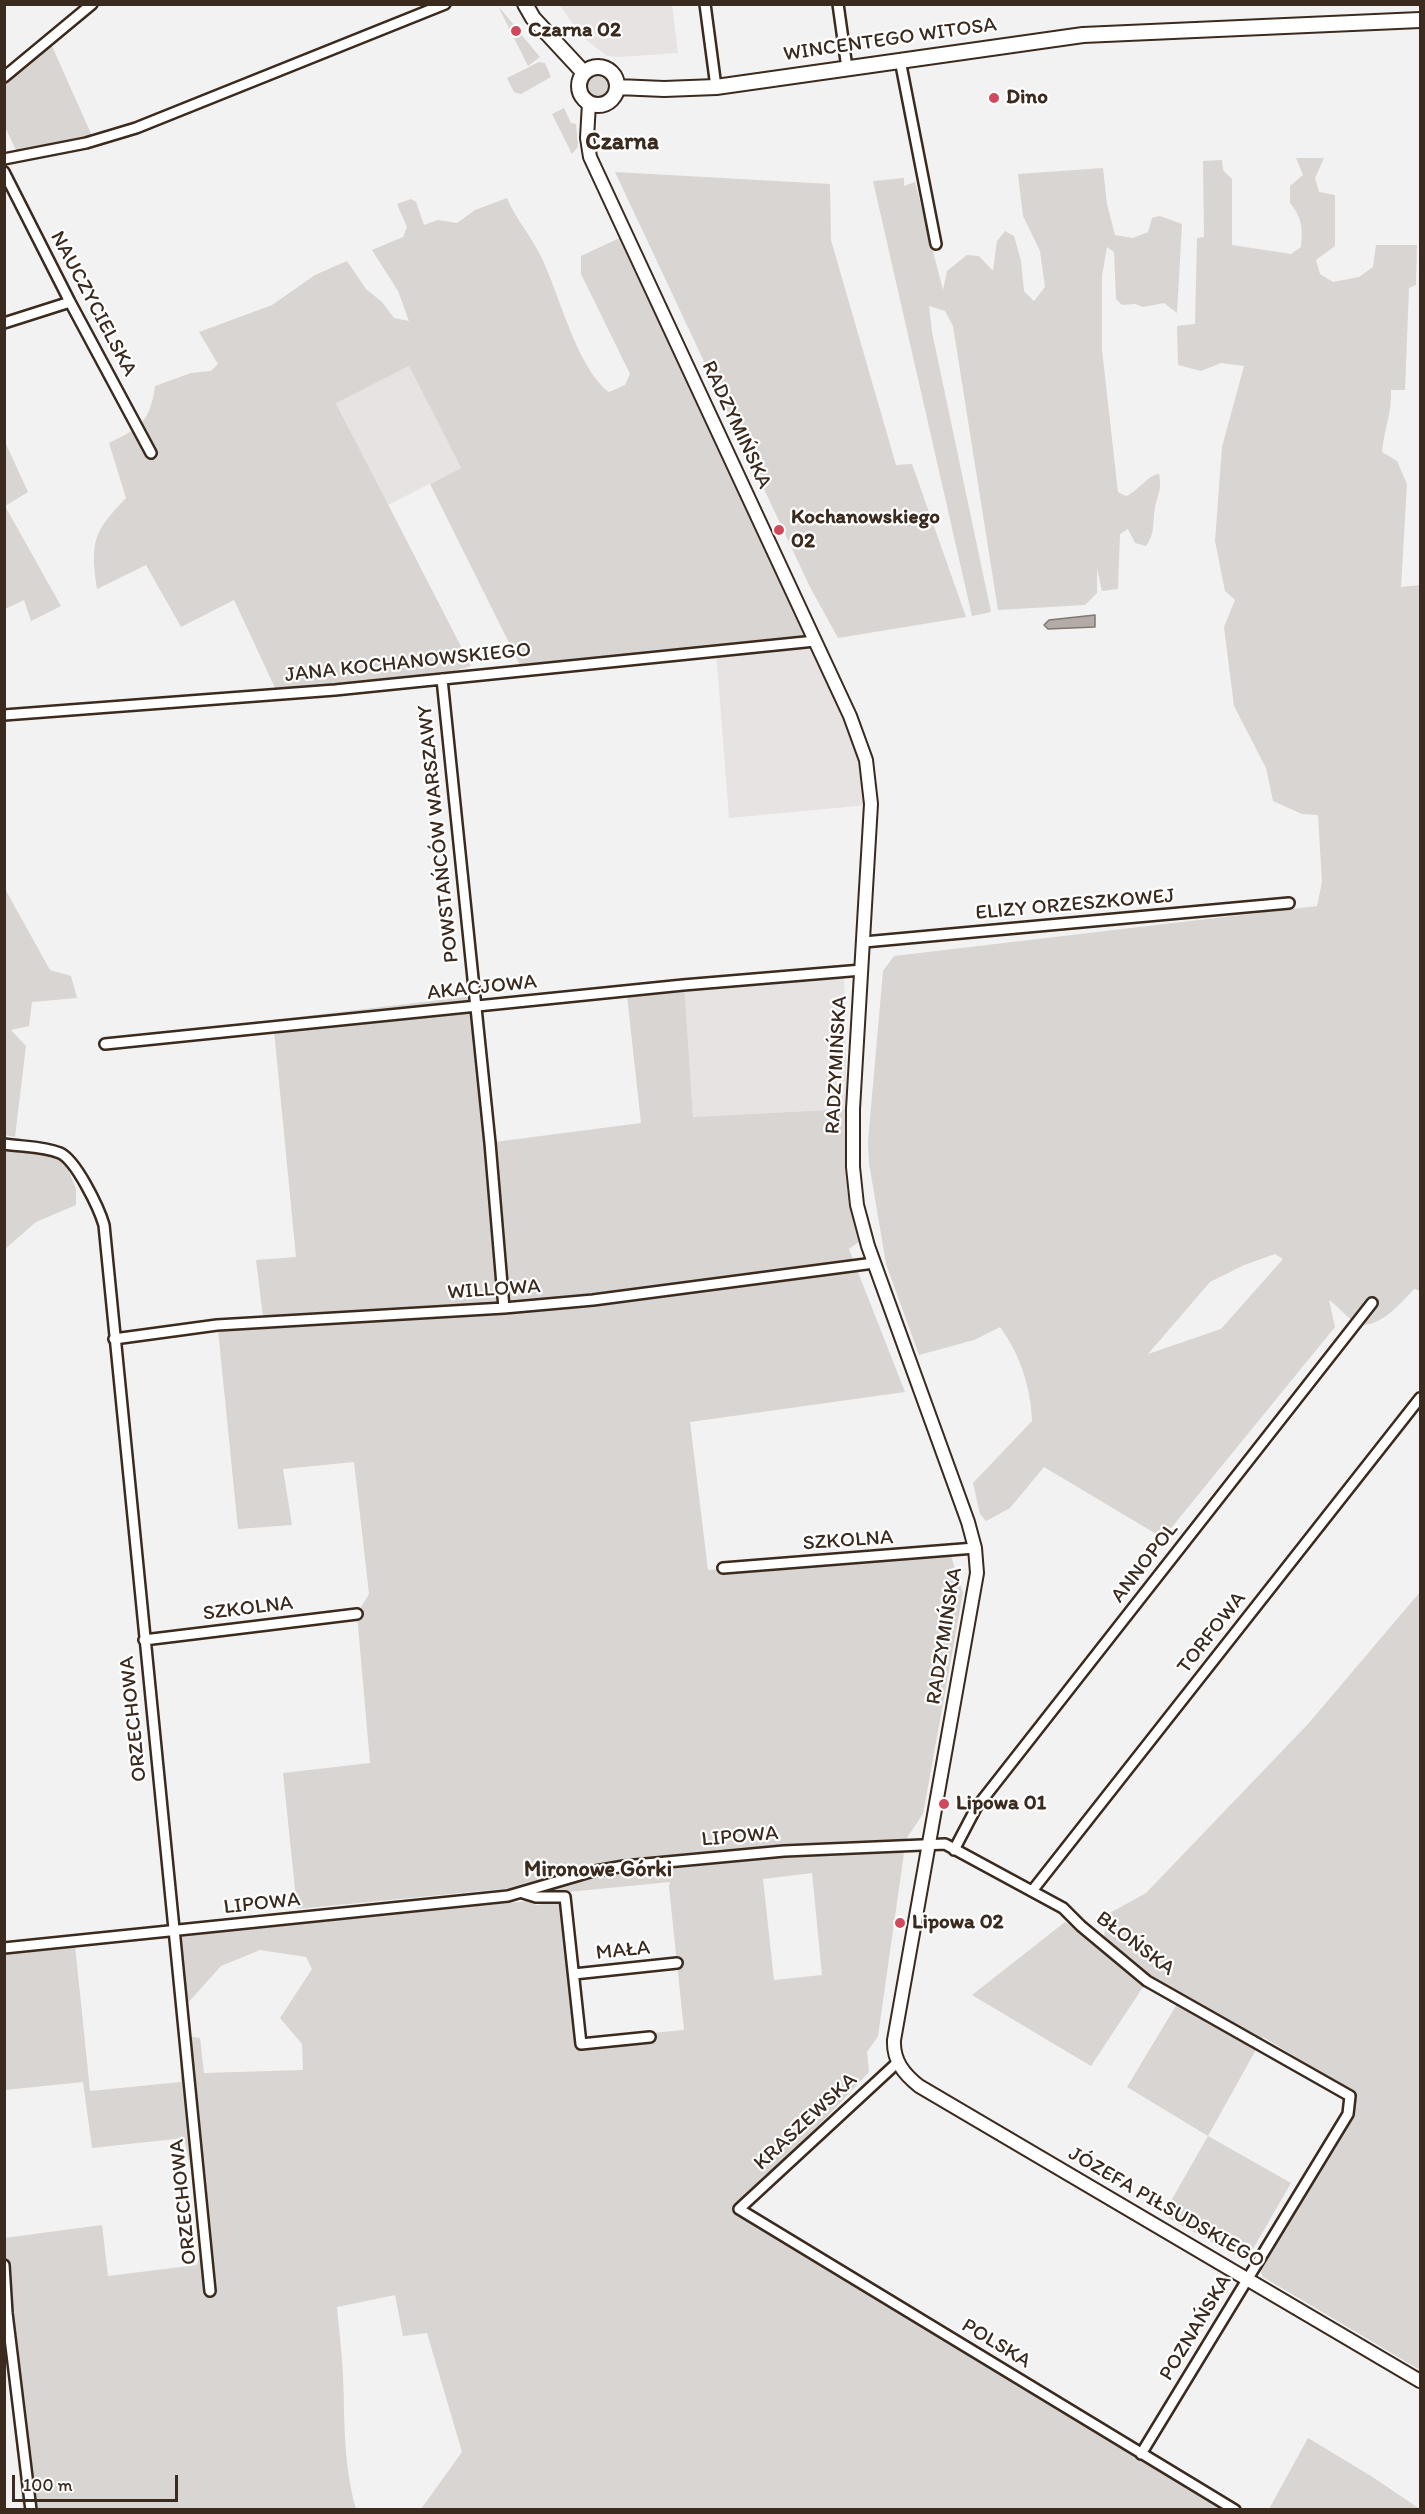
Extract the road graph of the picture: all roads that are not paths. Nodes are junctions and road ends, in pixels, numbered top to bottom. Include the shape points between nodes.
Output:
1 (92, 4) edge
2 (445, 4) edge
3 (525, 4) edge
4 (705, 4) edge
5 (838, 4) edge
6 (1420, 20) edge
7 (900, 60) junction
8 (847, 68) junction
9 (584, 73) junction
10 (4, 77) edge
11 (617, 87) junction
12 (716, 87) junction
13 (589, 103) junction
14 (4, 159) edge
15 (4, 172) edge
16 (936, 244) dead end
17 (70, 302) junction
18 (4, 323) edge
19 (151, 453) dead end
20 (815, 641) junction
21 (442, 679) junction
22 (4, 715) edge
23 (1289, 903) dead end
24 (864, 942) junction
25 (862, 970) junction
26 (475, 1007) junction
27 (105, 1044) dead end
28 (4, 1144) edge
29 (874, 1263) junction
30 (1372, 1303) dead end
31 (504, 1308) junction
32 (114, 1339) junction
33 (1420, 1398) edge
34 (975, 1548) junction
35 (723, 1568) dead end
36 (357, 1614) dead end
37 (144, 1640) junction
38 (929, 1844) junction
39 (954, 1850) junction
40 (1032, 1891) junction
41 (523, 1893) junction
42 (173, 1931) junction
43 (4, 1948) edge
44 (676, 1963) dead end
45 (574, 1974) junction
46 (650, 2037) dead end
47 (898, 2062) junction
48 (1350, 2096) joint
49 (739, 2208) joint
50 (4, 2265) edge
51 (1247, 2279) junction
52 (210, 2291) dead end
53 (1420, 2381) edge
54 (1141, 2454) junction
55 (31, 2510) edge
56 (1235, 2510) edge

1 - 10 street
2 - 14 street via 136,128
3 - 9 main road via 533,18
4 - 12 street
5 - 8 street
6 - 7 main road, WINCENTEGO WITOSA via 1083,35
7 - 8 main road, WINCENTEGO WITOSA
7 - 16 street
8 - 12 main road, WINCENTEGO WITOSA
9 - 11 main road via 602,68 613,75
9 - 13 main road via 579,89
11 - 12 main road, WINCENTEGO WITOSA
11 - 13 main road via 607,102
13 - 20 street, RADZYMIŃSKA via 590,157
15 - 17 street, NAUCZYCIELSKA
17 - 18 street
17 - 19 street, NAUCZYCIELSKA
20 - 21 street, JANA KOCHANOWSKIEGO
20 - 24 street, RADZYMIŃSKA via 859,740 869,777 871,815
21 - 22 street, JANA KOCHANOWSKIEGO
21 - 26 street, POWSTAŃCÓW WARSZAWY
23 - 24 street, ELIZY ORZESZKOWEJ
24 - 25 street, RADZYMIŃSKA
25 - 26 street, AKACJOWA
25 - 29 street, RADZYMIŃSKA via 853,1167 857,1205
26 - 27 street, AKACJOWA
26 - 31 street, POWSTAŃCÓW WARSZAWY
28 - 32 street, ORZECHOWA via 63,1154 100,1212
29 - 31 street, WILLOWA
29 - 34 street, RADZYMIŃSKA
30 - 39 street, ANNOPOL via 976,1808
31 - 32 street, WILLOWA via 217,1325
32 - 37 street, ORZECHOWA
33 - 40 street, TORFOWA
34 - 35 street, SZKOLNA
34 - 38 street, RADZYMIŃSKA via 975,1594
36 - 37 street, SZKOLNA
37 - 42 street, ORZECHOWA
38 - 39 street, BŁOŃSKA via 945,1844
38 - 41 street, LIPOWA via 784,1851 624,1866 533,1887
38 - 47 street, RADZYMIŃSKA via 894,2040
39 - 40 street, BŁOŃSKA
40 - 48 street, BŁOŃSKA via 1063,1908 1147,1981
41 - 42 street, LIPOWA
41 - 45 street, LIPOWA via 565,1897
42 - 43 street, LIPOWA
42 - 52 street, ORZECHOWA
44 - 45 street, MAŁA
45 - 46 street via 581,2044
47 - 49 street, KRASZEWSKA
47 - 51 street, JÓZEFA PIŁSUDSKIEGO via 919,2086
48 - 51 street, POZNAŃSKA via 1348,2114
49 - 54 street, POLSKA
50 - 55 street
51 - 53 street, JÓZEFA PIŁSUDSKIEGO
51 - 54 street, POZNAŃSKA
54 - 56 street, POLSKA

